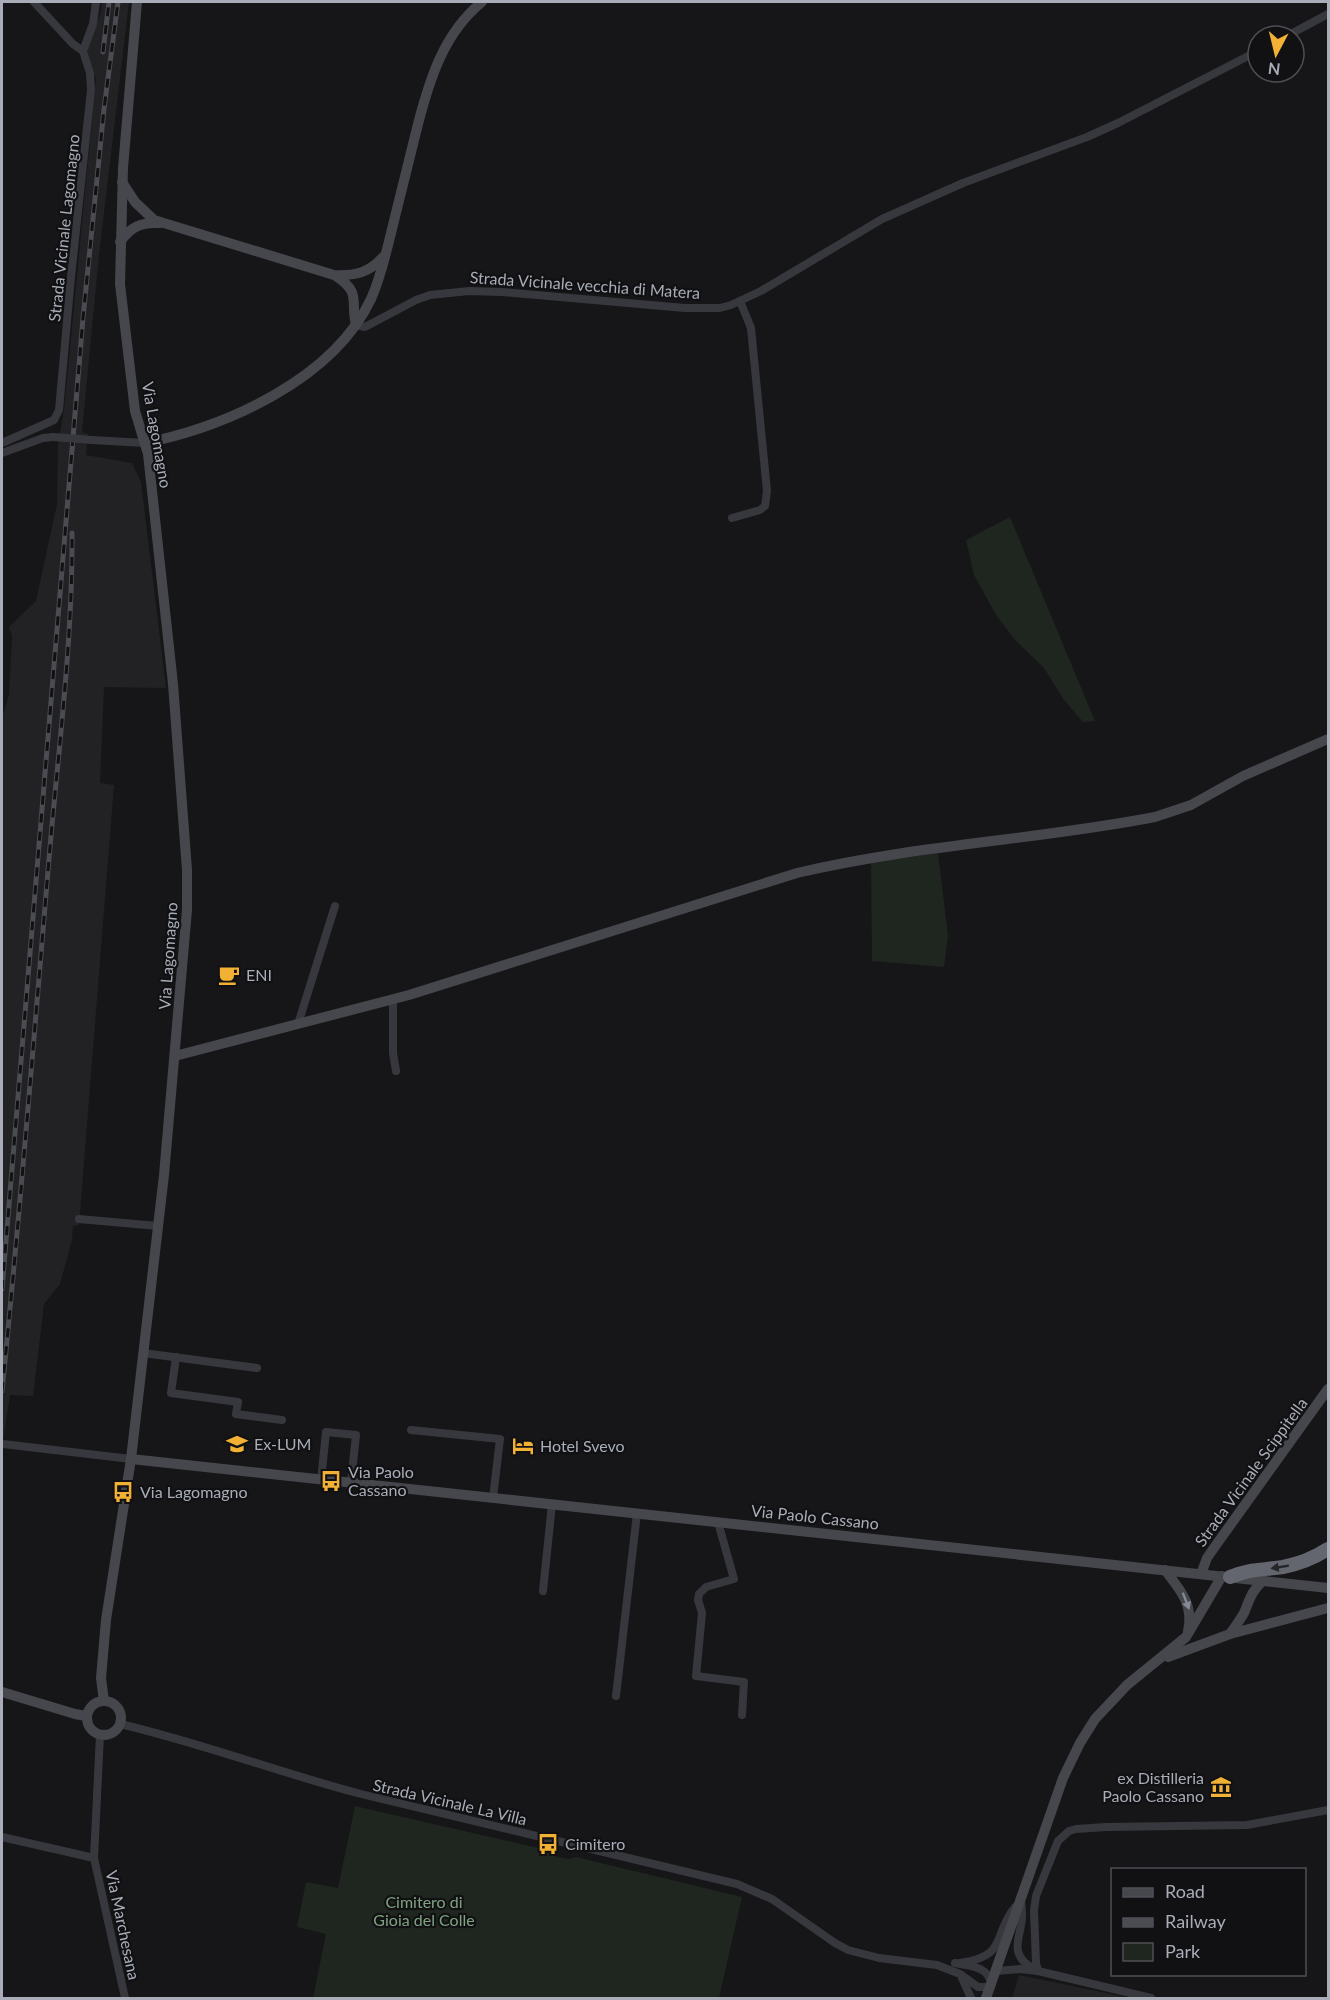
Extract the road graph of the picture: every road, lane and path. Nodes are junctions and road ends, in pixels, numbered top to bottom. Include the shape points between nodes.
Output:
1 (34, 2) edge
2 (96, 2) edge
3 (137, 2) edge
4 (482, 2) edge
5 (1329, 14) edge
6 (1306, 26) edge
7 (83, 51) junction
8 (1246, 57) edge
9 (122, 182) junction
10 (143, 212) junction
11 (120, 213) junction
12 (143, 223) junction
13 (163, 224) junction
14 (120, 243) junction
15 (385, 255) junction
16 (346, 279) junction
17 (374, 293) junction
18 (740, 301) junction
19 (356, 325) junction
20 (2, 443) edge
21 (146, 443) junction
22 (2, 453) edge
23 (732, 518) dead end
24 (1329, 739) edge
25 (335, 906) dead end
26 (393, 999) junction
27 (298, 1024) junction
28 (175, 1056) junction
29 (396, 1071) dead end
30 (80, 1219) dead end
31 (158, 1226) junction
32 (143, 1353) junction
33 (176, 1357) junction
34 (257, 1368) dead end
35 (1329, 1389) edge
36 (282, 1420) dead end
37 (411, 1430) dead end
38 (3, 1444) dead end
39 (131, 1459) junction
40 (321, 1480) junction
41 (351, 1483) junction
42 (493, 1498) junction
43 (552, 1504) junction
44 (637, 1514) junction
45 (718, 1522) junction
46 (1329, 1550) edge
47 (1165, 1570) junction
48 (1198, 1573) junction
49 (1230, 1577) junction
50 (1264, 1580) junction
51 (1329, 1588) edge
52 (543, 1592) dead end
53 (1248, 1599) junction
54 (1329, 1608) edge
55 (1230, 1634) junction
56 (1186, 1637) junction
57 (1158, 1661) junction
58 (2, 1692) edge
59 (616, 1696) dead end
60 (104, 1701) junction
61 (742, 1715) dead end
62 (86, 1716) junction
63 (120, 1724) junction
64 (100, 1735) junction
65 (1329, 1810) edge
66 (2, 1837) edge
67 (94, 1858) junction
68 (1021, 1899) junction
69 (955, 1964) junction
70 (937, 1965) junction
71 (996, 1971) junction
72 (1038, 1971) junction
73 (960, 1974) junction
74 (991, 1984) junction
75 (125, 1998) edge
76 (971, 1998) edge
77 (986, 1998) edge
78 (1150, 1998) edge

1 - 7 street
2 - 7 street
3 - 9 main road, Via Lagomagno
4 - 15 main road via 460,23 436,66
5 - 6 street
7 - 20 street, Strada Vicinale Lagomagno via 91,90 59,410 54,420
8 - 18 street, Strada Vicinale vecchia di Matera via 1087,137 963,183 882,219
9 - 10 main road
9 - 11 main road, Via Lagomagno
10 - 11 main road
10 - 13 main road
11 - 12 main road
11 - 14 main road, Via Lagomagno
12 - 13 main road
12 - 14 main road
13 - 16 main road
14 - 21 main road, Via Lagomagno via 122,305 132,390 136,417
15 - 16 main road via 376,266
15 - 17 main road
16 - 17 main road via 365,280
16 - 19 main road via 352,292
17 - 19 main road
18 - 19 street, Strada Vicinale vecchia di Matera via 703,309 469,291 423,297 365,327
18 - 23 street via 751,328 767,491 765,506 760,510
19 - 21 main road, Strada Vicinale vecchia di Matera via 325,358 282,392 206,426
21 - 22 street, bridge via 53,437
21 - 28 main road, Via Lagomagno via 173,684 187,870
24 - 26 main road via 1243,776 1191,805 1155,817 909,851 797,873
25 - 27 street
26 - 27 main road
26 - 29 street
27 - 28 main road
28 - 31 main road, Via Lagomagno
30 - 31 street
31 - 32 main road, Via Lagomagno
32 - 33 street
32 - 39 main road, Via Lagomagno
33 - 34 street
33 - 36 street via 171,1393 238,1402 236,1414
35 - 48 main road, Strada Vicinale Scippitella
37 - 42 street via 500,1439
38 - 39 street, Via Paolo Cassano
39 - 40 main road, Via Paolo Cassano
39 - 60 main road, Via Lagomagno via 106,1620 101,1678
40 - 41 main road, Via Paolo Cassano
40 - 41 street via 327,1432 356,1435
41 - 42 main road, Via Paolo Cassano
42 - 43 main road, Via Paolo Cassano
43 - 44 main road, Via Paolo Cassano
43 - 52 street
44 - 45 main road, Via Paolo Cassano
44 - 59 street
45 - 47 main road, Via Paolo Cassano
45 - 61 street via 734,1579 706,1587 699,1594 702,1613 696,1676 744,1682
46 -> 49 highway via 1301,1562 1246,1570
47 - 48 main road, Via Paolo Cassano
47 -> 56 main road via 1187,1600 1190,1618
48 - 49 main road, Via Paolo Cassano
49 - 50 main road, Via Paolo Cassano
49 - 53 main road via 1247,1593
49 - 56 main road
50 - 51 main road, Via Paolo Cassano
50 - 53 main road
53 - 55 main road
54 - 55 main road
55 - 57 main road
56 - 57 main road
57 - 68 main road via 1108,1703 1080,1743 1063,1778
58 - 62 main road
60 - 62 main road via 90,1707
60 - 63 main road via 118,1708
62 - 64 main road via 88,1726
63 - 64 main road via 114,1732
63 - 70 street, Strada Vicinale La Villa via 325,1785 737,1884 772,1899 848,1950
64 - 67 street
65 - 72 street via 1238,1826 1069,1831 1058,1841 1036,1896
66 - 67 street
67 - 75 street, Via Marchesana
68 - 69 street via 993,1950 978,1959
68 - 71 main road
68 - 72 street via 1017,1947 1030,1967
69 - 70 street
69 - 74 street via 984,1971
70 - 73 street
71 - 72 street
71 - 74 main road
72 - 78 street
73 - 74 street via 978,1987
73 - 76 street
74 - 77 main road

